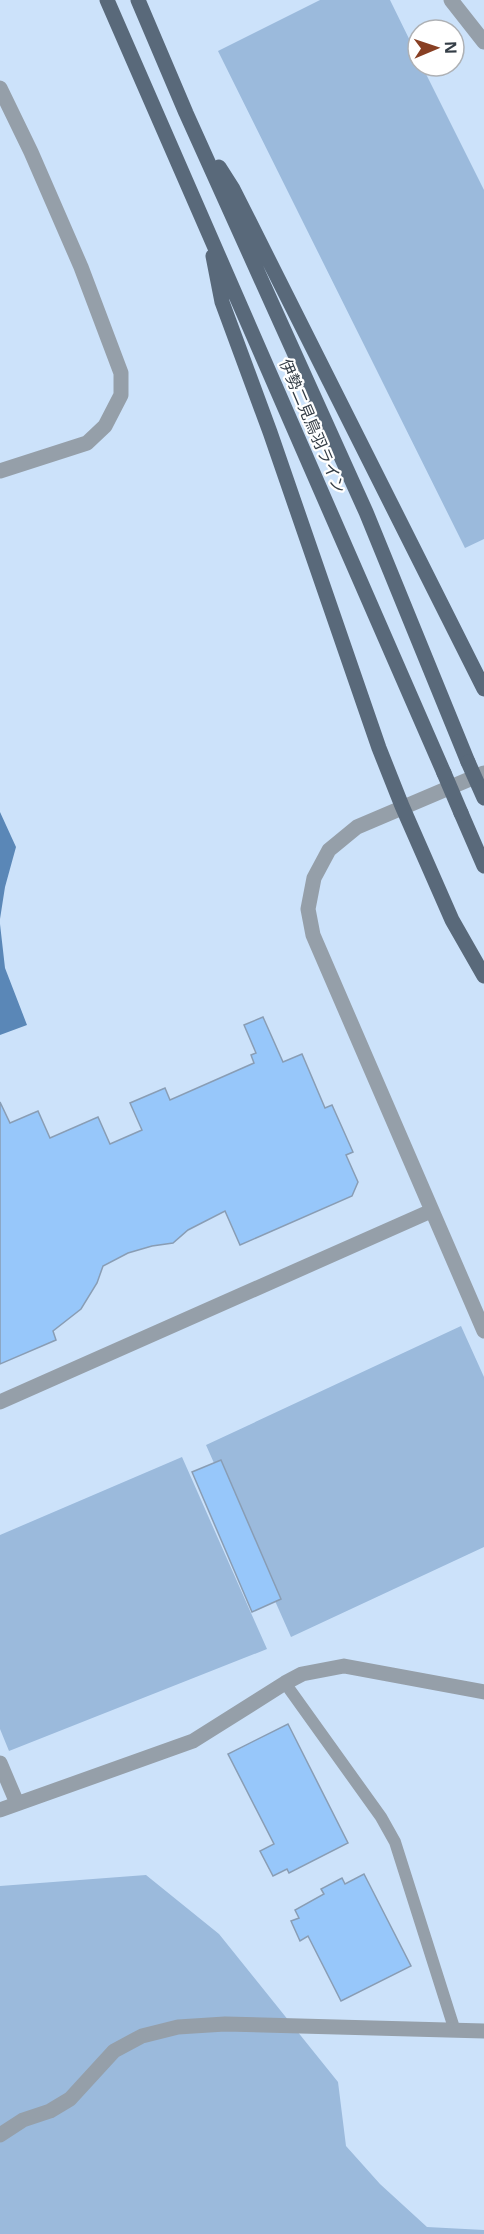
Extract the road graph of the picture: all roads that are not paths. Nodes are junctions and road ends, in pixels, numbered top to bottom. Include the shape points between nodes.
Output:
1 (107, 0) edge
2 (138, 0) edge
3 (451, 0) edge
4 (484, 42) edge
5 (0, 88) edge
6 (186, 113) junction
7 (208, 228) junction
8 (0, 471) edge
9 (484, 689) edge
10 (484, 773) edge
11 (484, 798) edge
12 (402, 806) junction
13 (484, 866) edge
14 (484, 976) edge
15 (431, 1212) junction
16 (484, 1331) edge
17 (0, 1402) edge
18 (285, 1683) junction
19 (484, 1692) edge
20 (0, 1763) edge
21 (17, 1803) junction
22 (0, 1810) edge
23 (455, 2031) junction
24 (484, 2031) edge
25 (0, 2135) edge

1 - 7 main road, 伊勢二見鳥羽ライン
2 - 6 main road, 伊勢二見鳥羽ライン
3 - 4 street
5 - 8 street via 85,277 121,373 121,395 105,426 87,443
6 - 9 main road via 233,189
6 - 11 main road, 伊勢二見鳥羽ライン, bridge via 366,512
7 - 12 main road via 222,302
7 - 13 main road, 伊勢二見鳥羽ライン, bridge
10 - 12 street
12 - 14 main road via 452,920
12 - 15 street via 357,827 329,850 314,878 308,909 313,935
15 - 16 street
15 - 17 street
18 - 19 street via 302,1674 344,1666
18 - 21 street via 193,1741
18 - 23 street via 381,1817 394,1842
20 - 21 street
21 - 22 street
23 - 24 street
23 - 25 street via 225,2024 178,2027 142,2036 114,2051 70,2099

